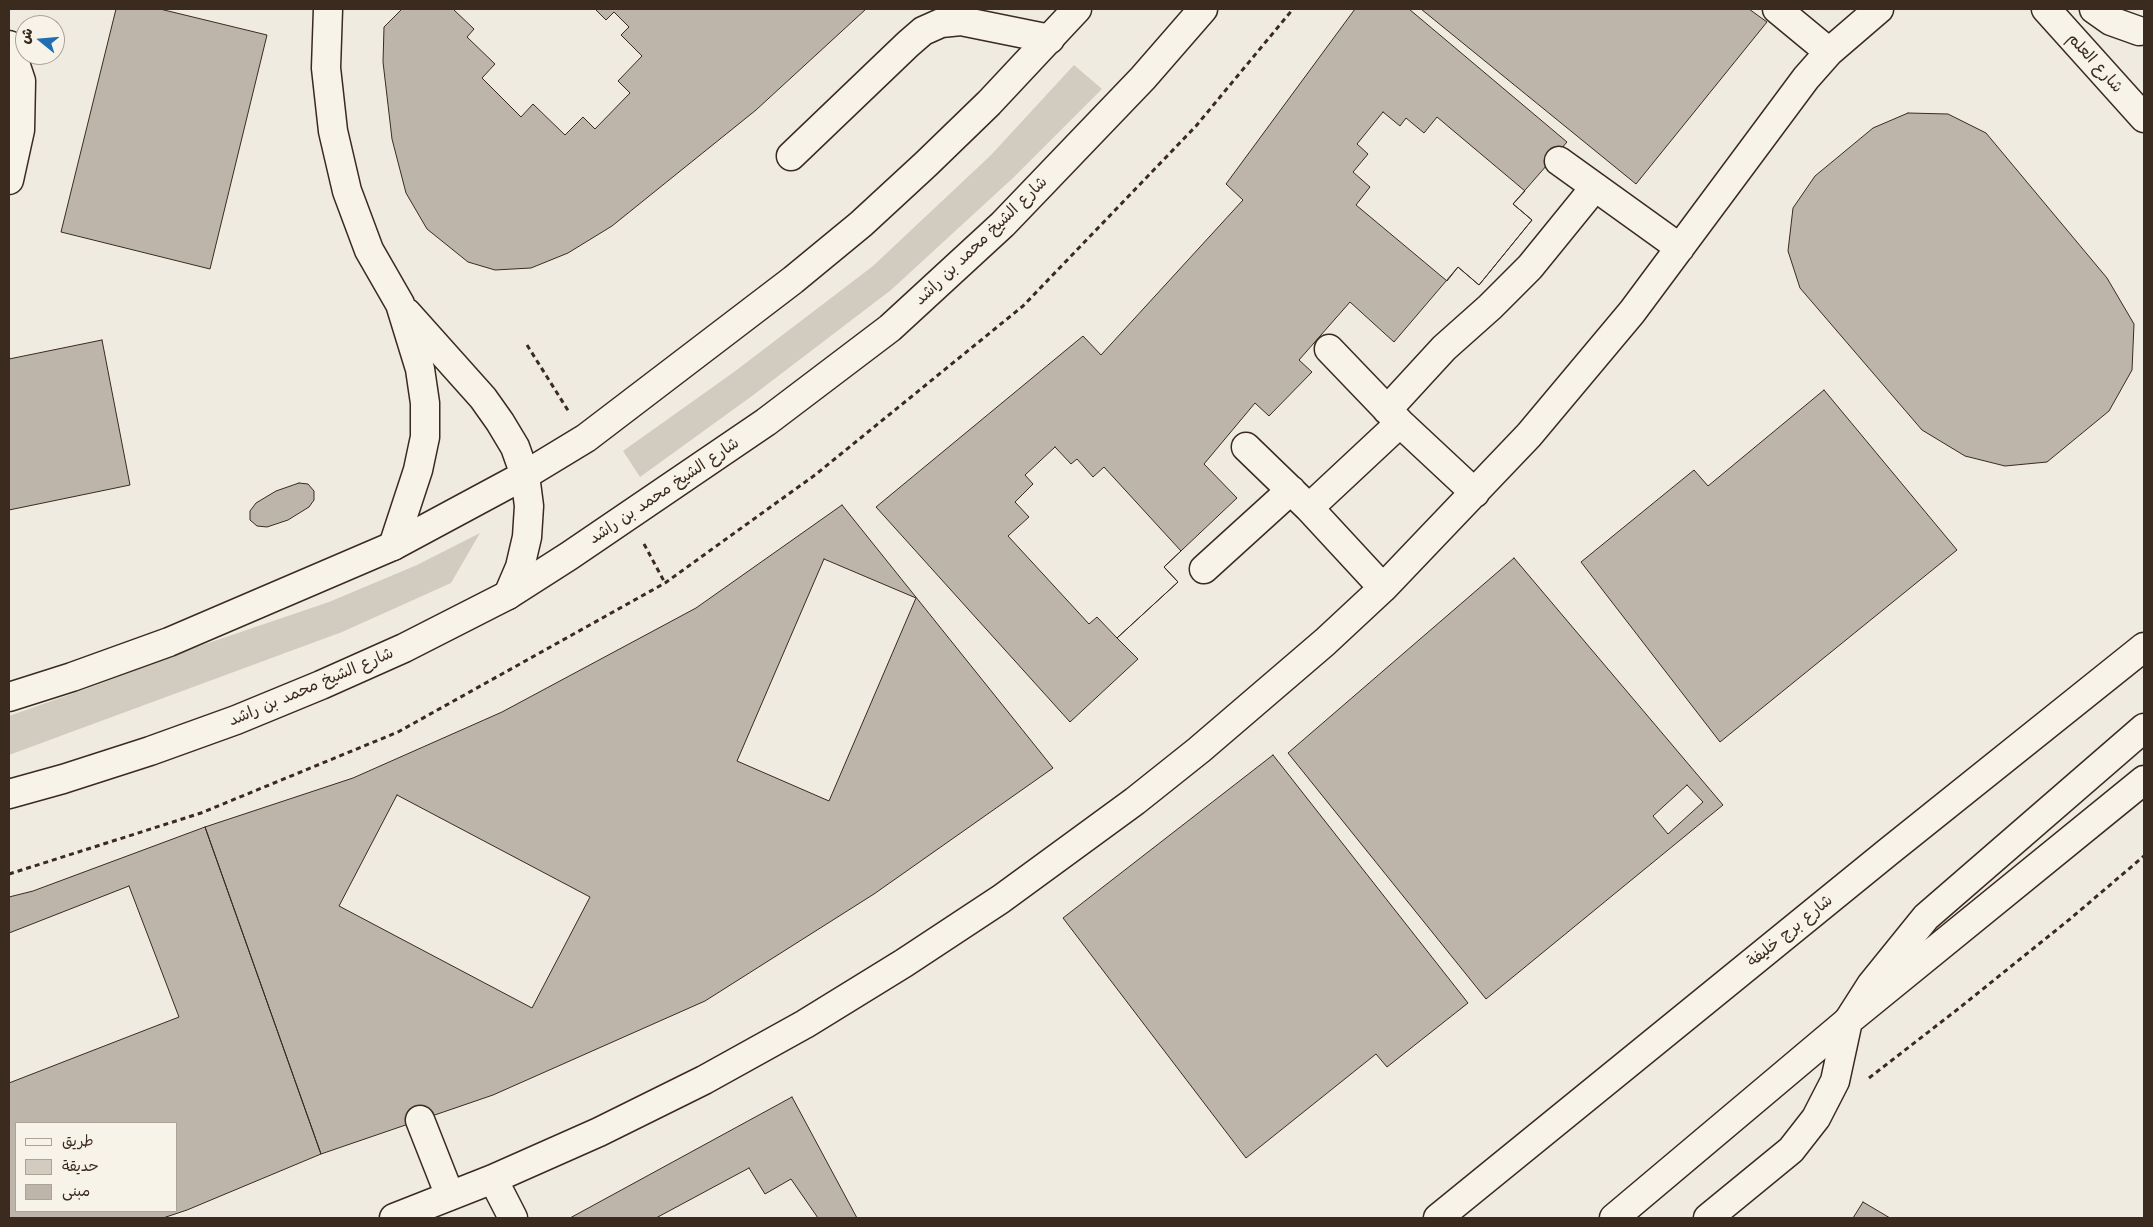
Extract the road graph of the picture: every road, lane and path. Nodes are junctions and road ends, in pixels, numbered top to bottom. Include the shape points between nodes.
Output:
1 (328, 9) edge
2 (1077, 9) edge
3 (1203, 9) edge
4 (1777, 9) edge
5 (1879, 9) edge
6 (2046, 9) edge
7 (2094, 9) edge
8 (2122, 9) edge
9 (2143, 32) edge
10 (1050, 39) junction
11 (9, 45) edge
12 (1829, 52) junction
13 (2144, 118) edge
14 (790, 156) dead end
15 (1560, 161) dead end
16 (9, 180) edge
17 (1595, 186) junction
18 (1680, 248) junction
19 (400, 304) junction
20 (527, 345) dead end
21 (1329, 349) dead end
22 (1394, 416) junction
23 (586, 438) junction
24 (1246, 447) dead end
25 (525, 475) junction
26 (1475, 493) junction
27 (1300, 499) junction
28 (629, 516) junction
29 (393, 546) junction
30 (1204, 569) dead end
31 (665, 582) dead end
32 (1382, 588) junction
33 (508, 595) junction
34 (2144, 646) edge
35 (9, 697) edge
36 (2144, 728) edge
37 (2144, 780) edge
38 (9, 794) edge
39 (2144, 856) edge
40 (1848, 1021) junction
41 (1864, 1082) dead end
42 (420, 1120) dead end
43 (493, 1179) junction
44 (450, 1196) junction
45 (394, 1218) edge
46 (514, 1218) edge
47 (1438, 1218) edge
48 (1614, 1218) edge
49 (1708, 1218) edge

1 - 19 street via 326,68 333,131 345,182 370,250
2 - 10 street
3 - 28 street, شارع الشيخ محمد بن راشد via 1143,78 1003,224 890,328 766,422
4 - 12 street
5 - 12 street
6 - 13 street, شارع العلم
7 - 9 street via 2111,21
8 - 9 street
10 - 14 street via 961,21 923,31
10 - 23 street via 926,164 861,224 746,317
11 - 16 street via 21,81 20,130
12 - 18 street via 1784,105
15 - 17 street
17 - 18 street
17 - 22 street via 1530,267 1444,348
18 - 26 street via 1582,374
19 - 25 street via 483,398 515,447
19 - 29 street via 420,369 425,437 418,470
20 - 23 path
21 - 22 street
22 - 26 street
22 - 27 street
23 - 25 street
24 - 27 street
25 - 29 street
25 - 33 street via 529,506 527,536 520,567
26 - 32 street
27 - 30 street
27 - 32 street
28 - 31 path
28 - 33 street, شارع الشيخ محمد بن راشد
29 - 35 street via 168,642
32 - 43 street via 1304,661 1200,750 993,904 805,1024 704,1080
33 - 38 street, شارع الشيخ محمد بن راشد via 404,648 236,720 141,754
34 - 47 street, شارع برج خليفة
36 - 40 street via 1926,917
37 - 40 street
39 - 41 path via 2070,919
40 - 48 street
40 - 49 street via 1835,1081 1816,1118 1791,1150
42 - 44 street
43 - 44 street
43 - 46 street
44 - 45 street

